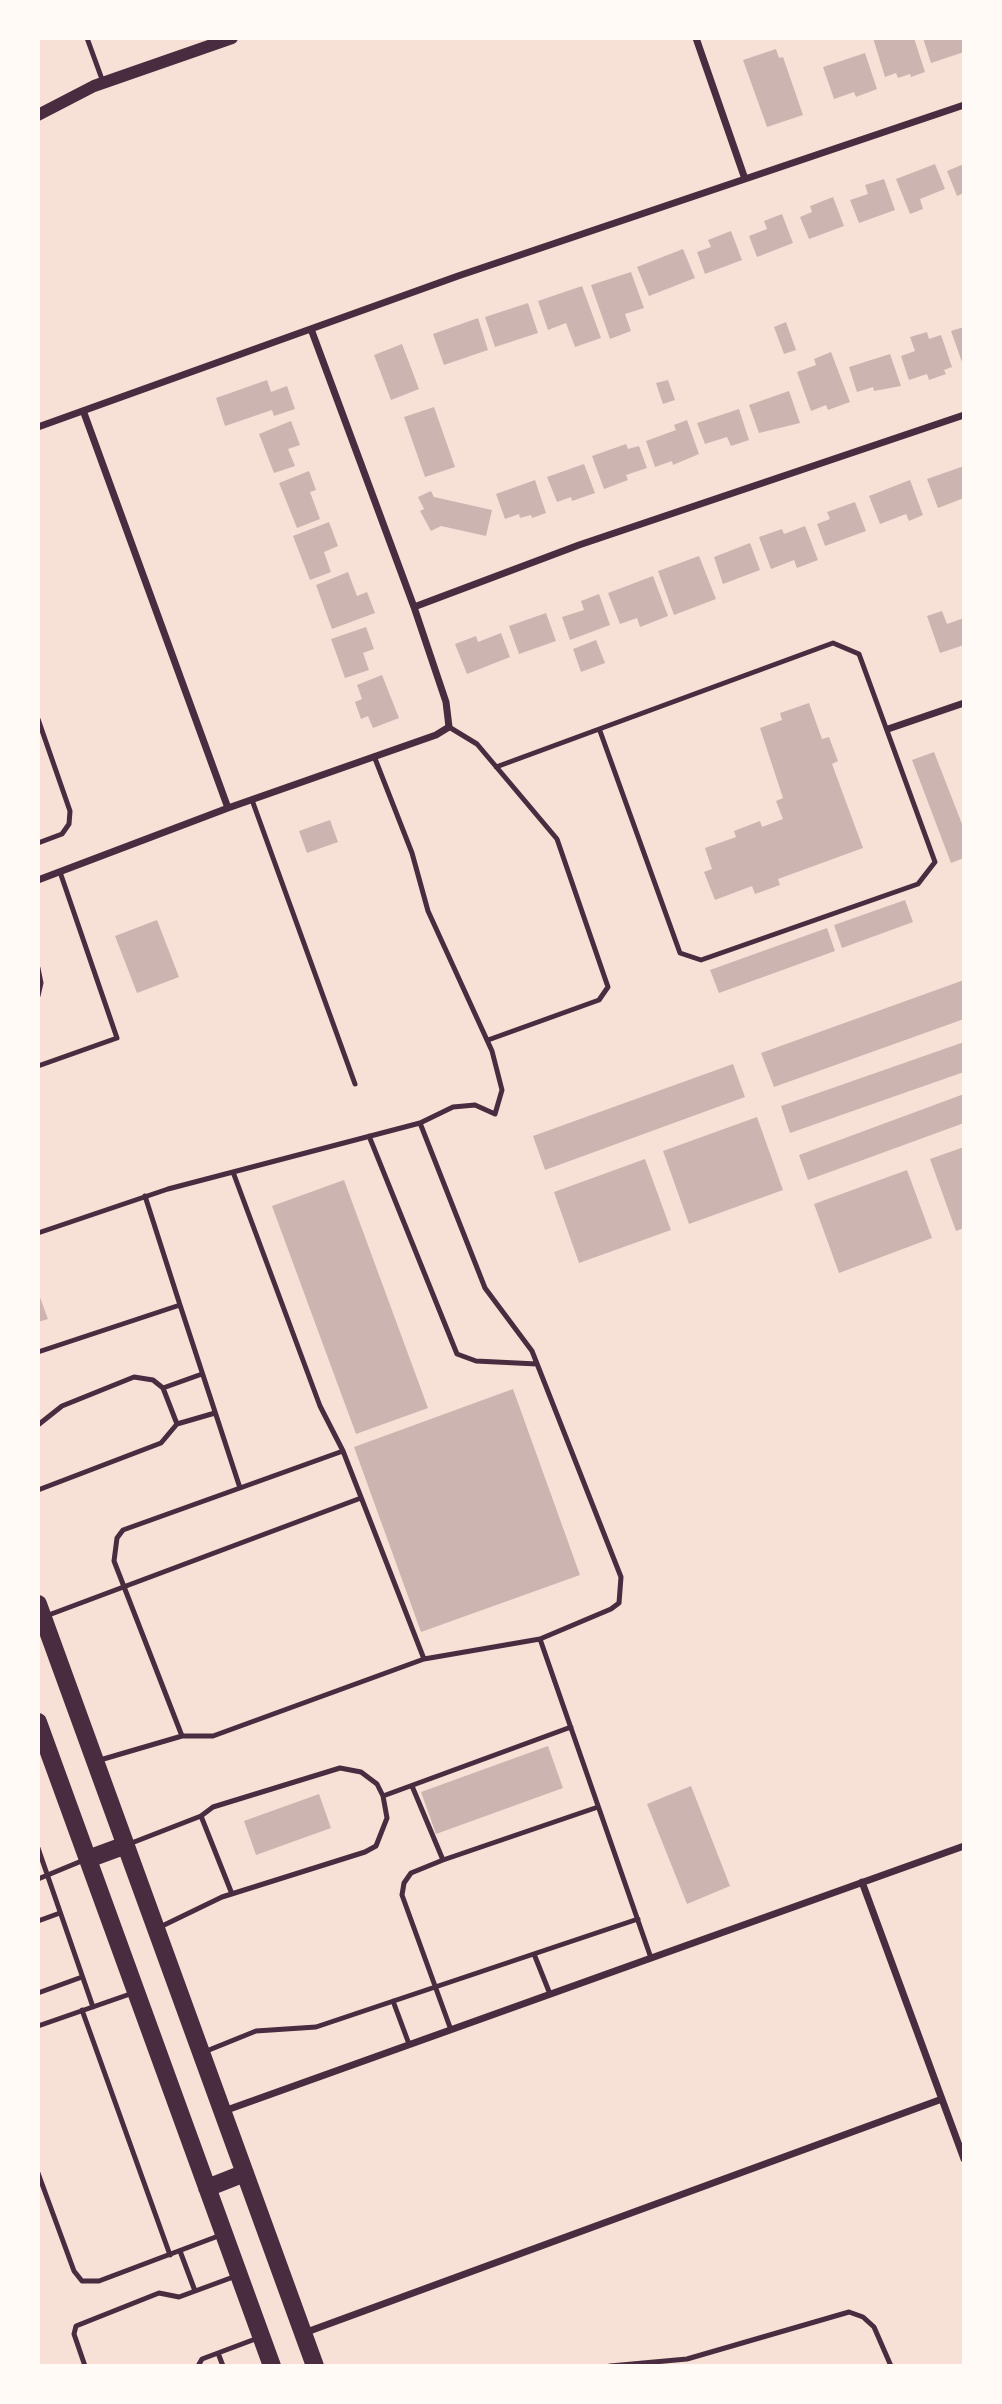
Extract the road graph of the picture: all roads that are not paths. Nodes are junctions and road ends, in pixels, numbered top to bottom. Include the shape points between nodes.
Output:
1 (88, 38) edge
2 (232, 38) edge
3 (696, 38) edge
4 (103, 82) junction
5 (964, 105) edge
6 (38, 115) edge
7 (745, 179) junction
8 (311, 329) junction
9 (84, 413) junction
10 (964, 415) edge
11 (38, 428) edge
12 (414, 607) junction
13 (964, 703) edge
14 (38, 719) edge
15 (449, 727) junction
16 (888, 729) junction
17 (600, 731) junction
18 (374, 756) junction
19 (496, 767) junction
20 (252, 800) junction
21 (228, 808) junction
22 (38, 843) edge
23 (60, 872) junction
24 (38, 880) edge
25 (38, 968) edge
26 (38, 996) edge
27 (488, 1040) junction
28 (38, 1066) edge
29 (355, 1084) dead end
30 (421, 1123) junction
31 (369, 1136) junction
32 (233, 1172) junction
33 (145, 1196) junction
34 (38, 1233) edge
35 (180, 1305) junction
36 (38, 1352) edge
37 (537, 1364) junction
38 (202, 1374) junction
39 (163, 1388) junction
40 (215, 1413) junction
41 (177, 1424) junction
42 (38, 1425) edge
43 (343, 1451) junction
44 (240, 1488) junction
45 (38, 1490) edge
46 (361, 1498) junction
47 (123, 1587) junction
48 (41, 1610) edge
49 (540, 1639) junction
50 (424, 1659) junction
51 (38, 1722) edge
52 (570, 1727) junction
53 (182, 1736) junction
54 (96, 1762) junction
55 (412, 1786) junction
56 (383, 1796) junction
57 (598, 1807) junction
58 (201, 1816) junction
59 (126, 1845) junction
60 (964, 1846) edge
61 (38, 1848) edge
62 (88, 1859) junction
63 (443, 1860) junction
64 (48, 1875) junction
65 (38, 1879) edge
66 (862, 1882) junction
67 (232, 1894) junction
68 (60, 1913) junction
69 (638, 1919) junction
70 (38, 1921) edge
71 (157, 1929) junction
72 (534, 1954) junction
73 (651, 1958) junction
74 (82, 1978) junction
75 (435, 1987) junction
76 (136, 1992) junction
77 (38, 1993) edge
78 (550, 1994) junction
79 (393, 2001) junction
80 (93, 2007) junction
81 (82, 2010) junction
82 (38, 2026) edge
83 (451, 2030) junction
84 (409, 2045) junction
85 (202, 2053) junction
86 (942, 2099) junction
87 (223, 2111) junction
88 (964, 2159) edge
89 (38, 2173) edge
90 (245, 2173) junction
91 (207, 2188) junction
92 (224, 2234) junction
93 (180, 2251) junction
94 (170, 2255) junction
95 (239, 2275) junction
96 (195, 2291) junction
97 (303, 2333) junction
98 (261, 2337) junction
99 (218, 2353) junction
100 (85, 2365) edge
101 (198, 2365) edge
102 (223, 2365) edge
103 (272, 2365) edge
104 (315, 2365) edge
105 (610, 2365) edge
106 (891, 2365) edge

1 - 4 lane
2 - 4 street
3 - 7 street
4 - 6 street
5 - 7 street
7 - 8 street
8 - 9 street
8 - 12 street
9 - 11 street
9 - 21 street
10 - 12 street via 579,545
12 - 15 street via 446,702
13 - 16 street
14 - 22 lane via 70,811 62,834
15 - 18 street
15 - 19 lane via 477,744
16 - 17 lane via 859,654 834,643
16 - 17 lane via 935,862 918,884 701,960 680,953
17 - 19 lane
18 - 20 street
18 - 27 lane via 412,853 428,911
19 - 27 lane via 557,839 608,987 599,1000
20 - 21 street
20 - 29 lane
21 - 23 street
23 - 24 street
23 - 28 lane via 117,1038
25 - 26 lane
27 - 30 lane via 502,1090 495,1114 475,1105 453,1107
30 - 31 lane
30 - 37 lane via 485,1288
31 - 32 lane
31 - 37 lane via 457,1354 477,1361
32 - 33 lane
32 - 43 lane via 320,1406
33 - 34 lane
33 - 35 lane
35 - 36 lane
35 - 38 lane
37 - 49 lane via 622,1587 619,1602 611,1609
38 - 39 lane
38 - 40 lane
39 - 41 lane
39 - 42 lane via 153,1380 134,1377 62,1406
40 - 41 lane
40 - 44 lane
41 - 45 lane via 161,1443
43 - 44 lane
43 - 46 lane
44 - 47 lane via 123,1530 117,1538 114,1561
46 - 47 lane
46 - 50 lane
47 - 48 lane
47 - 53 lane
48 - 54 main road
49 - 50 lane
49 - 52 lane
50 - 53 lane via 213,1736
51 - 62 main road
52 - 55 lane
52 - 57 lane
53 - 54 lane
54 - 59 main road
55 - 56 lane
55 - 63 lane
56 - 58 lane via 377,1784 361,1772 340,1768 213,1807
56 - 67 lane via 387,1818 376,1846
57 - 63 lane
57 - 69 lane
58 - 59 lane
58 - 67 lane
59 - 62 main road
59 - 71 main road
60 - 66 street
61 - 64 lane
62 - 64 lane
62 - 76 main road
63 - 75 lane via 411,1873 402,1895
64 - 65 lane
64 - 68 lane
66 - 73 street
66 - 86 street
67 - 71 lane
68 - 70 lane
68 - 74 lane
69 - 72 lane
69 - 73 lane
71 - 85 main road
72 - 75 lane
72 - 78 lane
73 - 78 street
74 - 77 lane
74 - 80 lane
75 - 79 lane
75 - 83 lane
76 - 80 lane
76 - 91 main road
78 - 83 street
79 - 84 lane
79 - 85 lane via 316,2027 256,2031
80 - 81 lane
81 - 82 lane
81 - 94 lane
83 - 84 street
84 - 87 street
85 - 87 main road
86 - 88 street
86 - 97 street
87 - 90 main road
89 - 94 lane via 74,2271 82,2281 99,2281
90 - 91 main road
90 - 97 main road
91 - 92 main road
92 - 93 lane
92 - 95 main road
93 - 94 lane
93 - 96 lane
95 - 96 lane
95 - 98 main road
96 - 100 lane via 179,2297 159,2293 76,2326 74,2334
97 - 104 main road
98 - 99 lane
98 - 103 main road
99 - 101 lane
99 - 102 lane
105 - 106 lane via 687,2359 849,2312 874,2327

